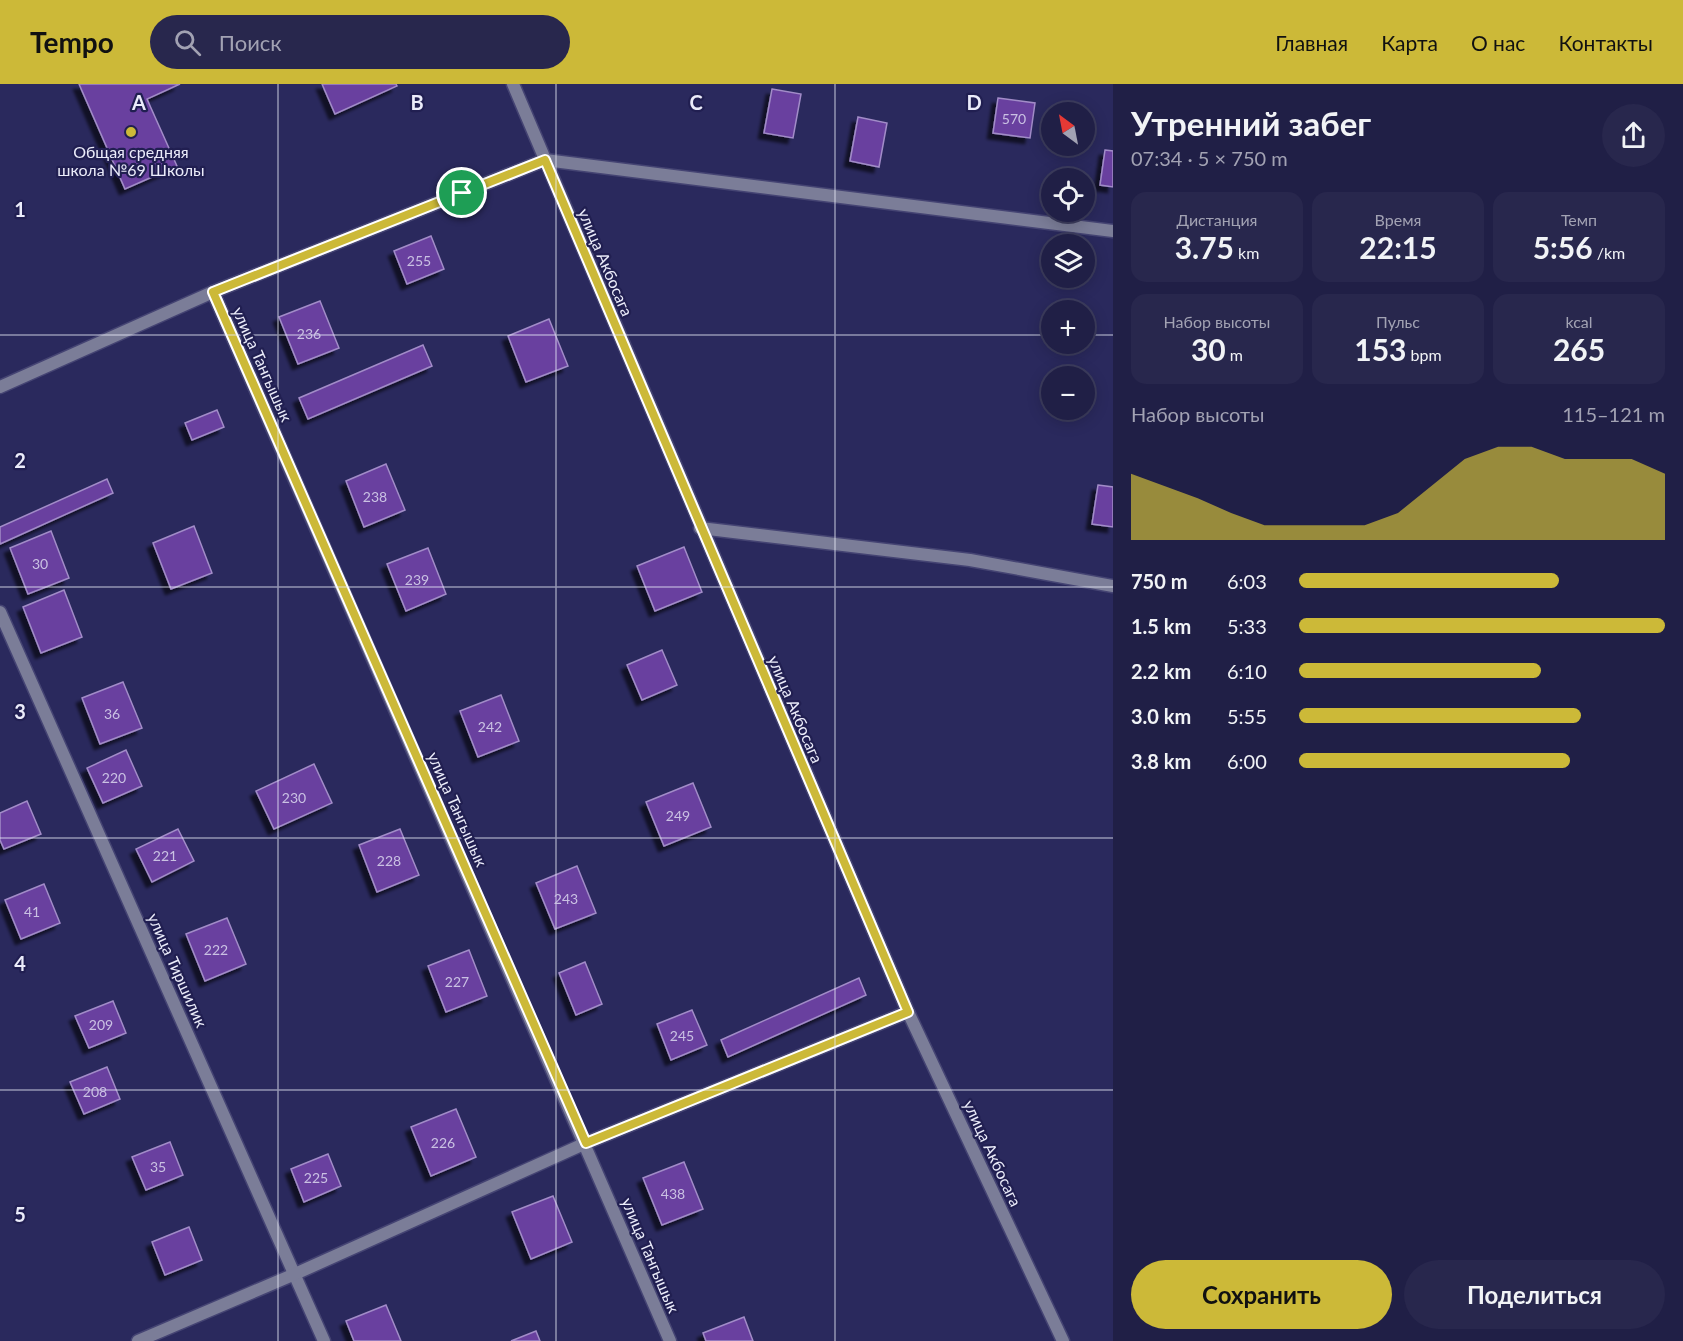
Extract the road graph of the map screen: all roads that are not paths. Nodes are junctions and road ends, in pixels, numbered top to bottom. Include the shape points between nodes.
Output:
1 (513, 84) edge
2 (545, 160) junction
3 (1113, 231) edge
4 (213, 292) junction
5 (0, 387) edge
6 (700, 528) junction
7 (1113, 586) edge
8 (0, 612) edge
9 (908, 1012) junction
10 (586, 1143) junction
11 (295, 1274) junction
12 (138, 1341) edge
13 (324, 1341) edge
14 (670, 1341) edge
15 (1063, 1341) edge

1 - 2 street, улица Акбосага
2 - 3 street
2 - 4 street
2 - 6 street, улица Акбосага
4 - 5 street
4 - 10 street, улица Тангышык
6 - 7 street via 969,560
6 - 9 street, улица Акбосага
8 - 11 street, улица Тиршилик
9 - 10 street
9 - 15 street, улица Акбосага
10 - 11 street
10 - 14 street, улица Тангышык
11 - 12 street
11 - 13 street, улица Тиршилик

